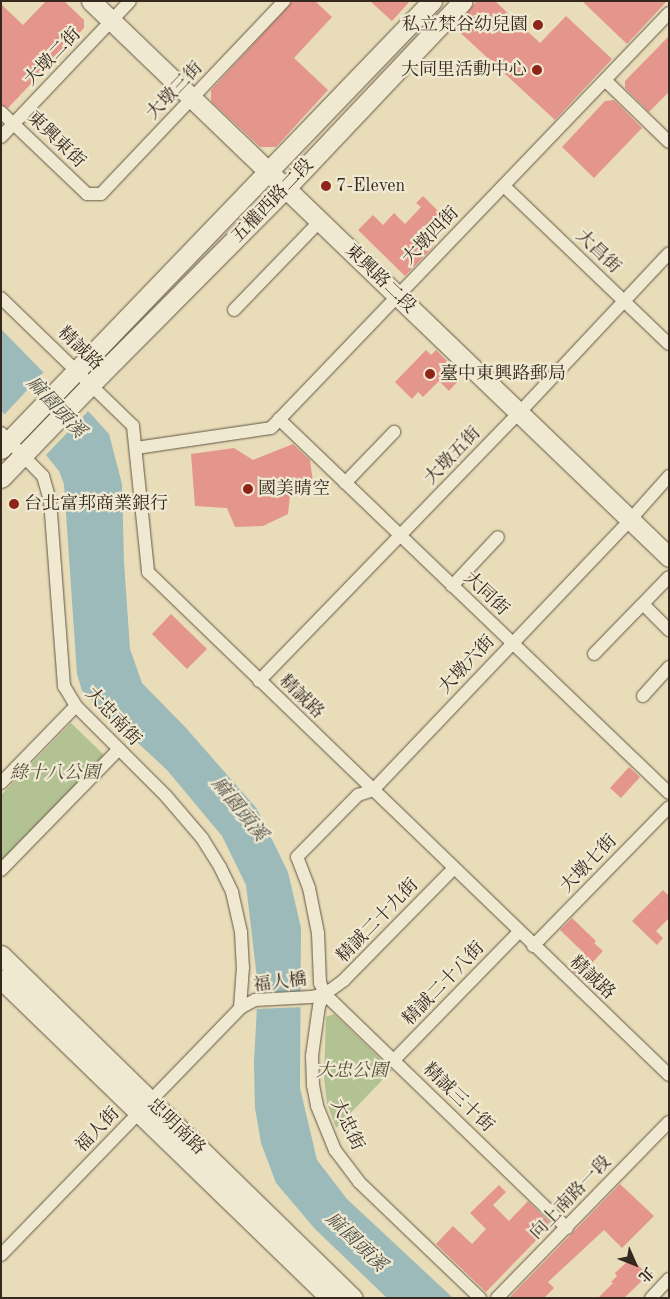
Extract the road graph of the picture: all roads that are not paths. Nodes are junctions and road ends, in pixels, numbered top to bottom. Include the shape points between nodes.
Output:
1 (91, 1) edge
2 (130, 1) edge
3 (284, 1) edge
4 (432, 1) edge
5 (463, 1) edge
6 (669, 13) edge
7 (112, 21) junction
8 (605, 80) junction
9 (193, 97) junction
10 (1, 112) edge
11 (13, 124) junction
12 (667, 136) edge
13 (1, 137) edge
14 (270, 172) junction
15 (504, 186) junction
16 (286, 188) junction
17 (87, 194) joint
18 (320, 221) junction
19 (669, 253) edge
20 (398, 296) junction
21 (1, 298) edge
22 (624, 301) junction
23 (234, 310) dead end
24 (669, 344) edge
25 (70, 377) junction
26 (85, 391) junction
27 (519, 413) junction
28 (279, 419) junction
29 (394, 432) dead end
30 (7, 439) edge
31 (136, 448) junction
32 (28, 450) junction
33 (669, 476) edge
34 (1, 478) edge
35 (346, 483) junction
36 (630, 520) junction
37 (400, 536) junction
38 (498, 537) dead end
39 (669, 557) edge
40 (669, 578) edge
41 (452, 586) junction
42 (642, 604) junction
43 (669, 630) edge
44 (512, 643) junction
45 (594, 654) dead end
46 (669, 668) edge
47 (259, 681) junction
48 (643, 696) dead end
49 (76, 706) junction
50 (119, 749) junction
51 (1, 783) edge
52 (373, 790) junction
53 (669, 793) edge
54 (669, 807) edge
55 (453, 869) junction
56 (1, 870) edge
57 (519, 932) junction
58 (534, 946) junction
59 (1, 955) edge
60 (1, 979) edge
61 (326, 994) junction
62 (240, 1008) junction
63 (394, 1060) junction
64 (669, 1075) edge
65 (144, 1107) junction
66 (669, 1122) edge
67 (567, 1228) junction
68 (1, 1255) edge
69 (669, 1279) edge
70 (335, 1295) edge
71 (480, 1298) edge
72 (497, 1298) edge
73 (651, 1298) edge

1 - 7 main road, 東興路二段
2 - 7 street, 大墩二街
3 - 9 street, 大墩三街
4 - 14 main road, 五權西路二段
5 - 16 main road, 五權西路二段
6 - 8 street, 大墩四街
7 - 9 main road, 東興路二段
7 - 11 street, 大墩二街
8 - 12 street
8 - 15 street, 大墩四街
9 - 14 main road, 東興路二段
9 - 17 street, 大墩三街 via 101,194
10 - 11 street, 東興東街
11 - 13 street, 大墩二街
11 - 17 street, 東興東街
14 - 16 main road, 東興路二段
14 - 25 main road, 五權西路二段
15 - 20 street, 大墩四街
15 - 22 street, 大昌街
16 - 18 main road, 東興路二段
16 - 26 main road, 五權西路二段
18 - 20 main road, 東興路二段
18 - 23 street
19 - 22 street, 大墩五街
20 - 27 main road, 東興路二段
20 - 28 street, 大墩四街
21 - 25 street, 精誠路
22 - 24 street, 大昌街
22 - 27 street, 大墩五街
25 - 26 street, 精誠路
25 - 30 main road, 五權西路二段
26 - 31 street, 精誠路 via 133,426
26 - 32 main road, 五權西路二段
27 - 36 main road, 東興路二段
27 - 37 street, 大墩五街
28 - 31 street, 大墩四街 via 271,428
28 - 35 street, 大同街
29 - 35 street
30 - 32 street, 大忠南街
31 - 47 street, 精誠路 via 148,572
32 - 34 main road, 五權西路二段
32 - 49 street, 大忠南街 via 43,476 50,500 64,686
33 - 36 street, 大墩六街
35 - 37 street, 大同街
36 - 39 main road, 東興路二段
36 - 44 street, 大墩六街
37 - 41 street, 大同街
37 - 47 street, 大墩五街
38 - 41 street
40 - 42 street
41 - 44 street, 大同街
42 - 43 street
42 - 45 street
44 - 52 street, 大墩六街
44 - 53 street, 大同街
46 - 48 street
47 - 52 street, 精誠路
49 - 50 street, 大忠南街
49 - 51 street
50 - 56 street
50 - 62 street, 大忠南街 via 202,838 232,892 241,932
52 - 55 street, 精誠路
52 - 61 street, 大墩六街 via 358,795 297,857 309,888 318,933 320,983
54 - 58 street, 大墩七街
55 - 57 street, 精誠路
55 - 61 street, 精誠二十九街 via 344,980
57 - 58 street, 精誠路
57 - 63 street, 精誠二十八街
58 - 64 street, 精誠路
59 - 65 main road, 忠明南路
60 - 65 main road, 忠明南路
61 - 62 street, 福人橋 via 256,1000
61 - 63 street, 精誠三十街
61 - 71 street, 大忠街 via 319,1006 312,1056 313,1085 317,1106 336,1150 359,1182
62 - 65 street, 福人街
63 - 67 street, 精誠三十街
65 - 68 street, 福人街
65 - 70 main road, 忠明南路
66 - 67 street, 向上南路一段
67 - 72 street, 向上南路一段
69 - 73 street

